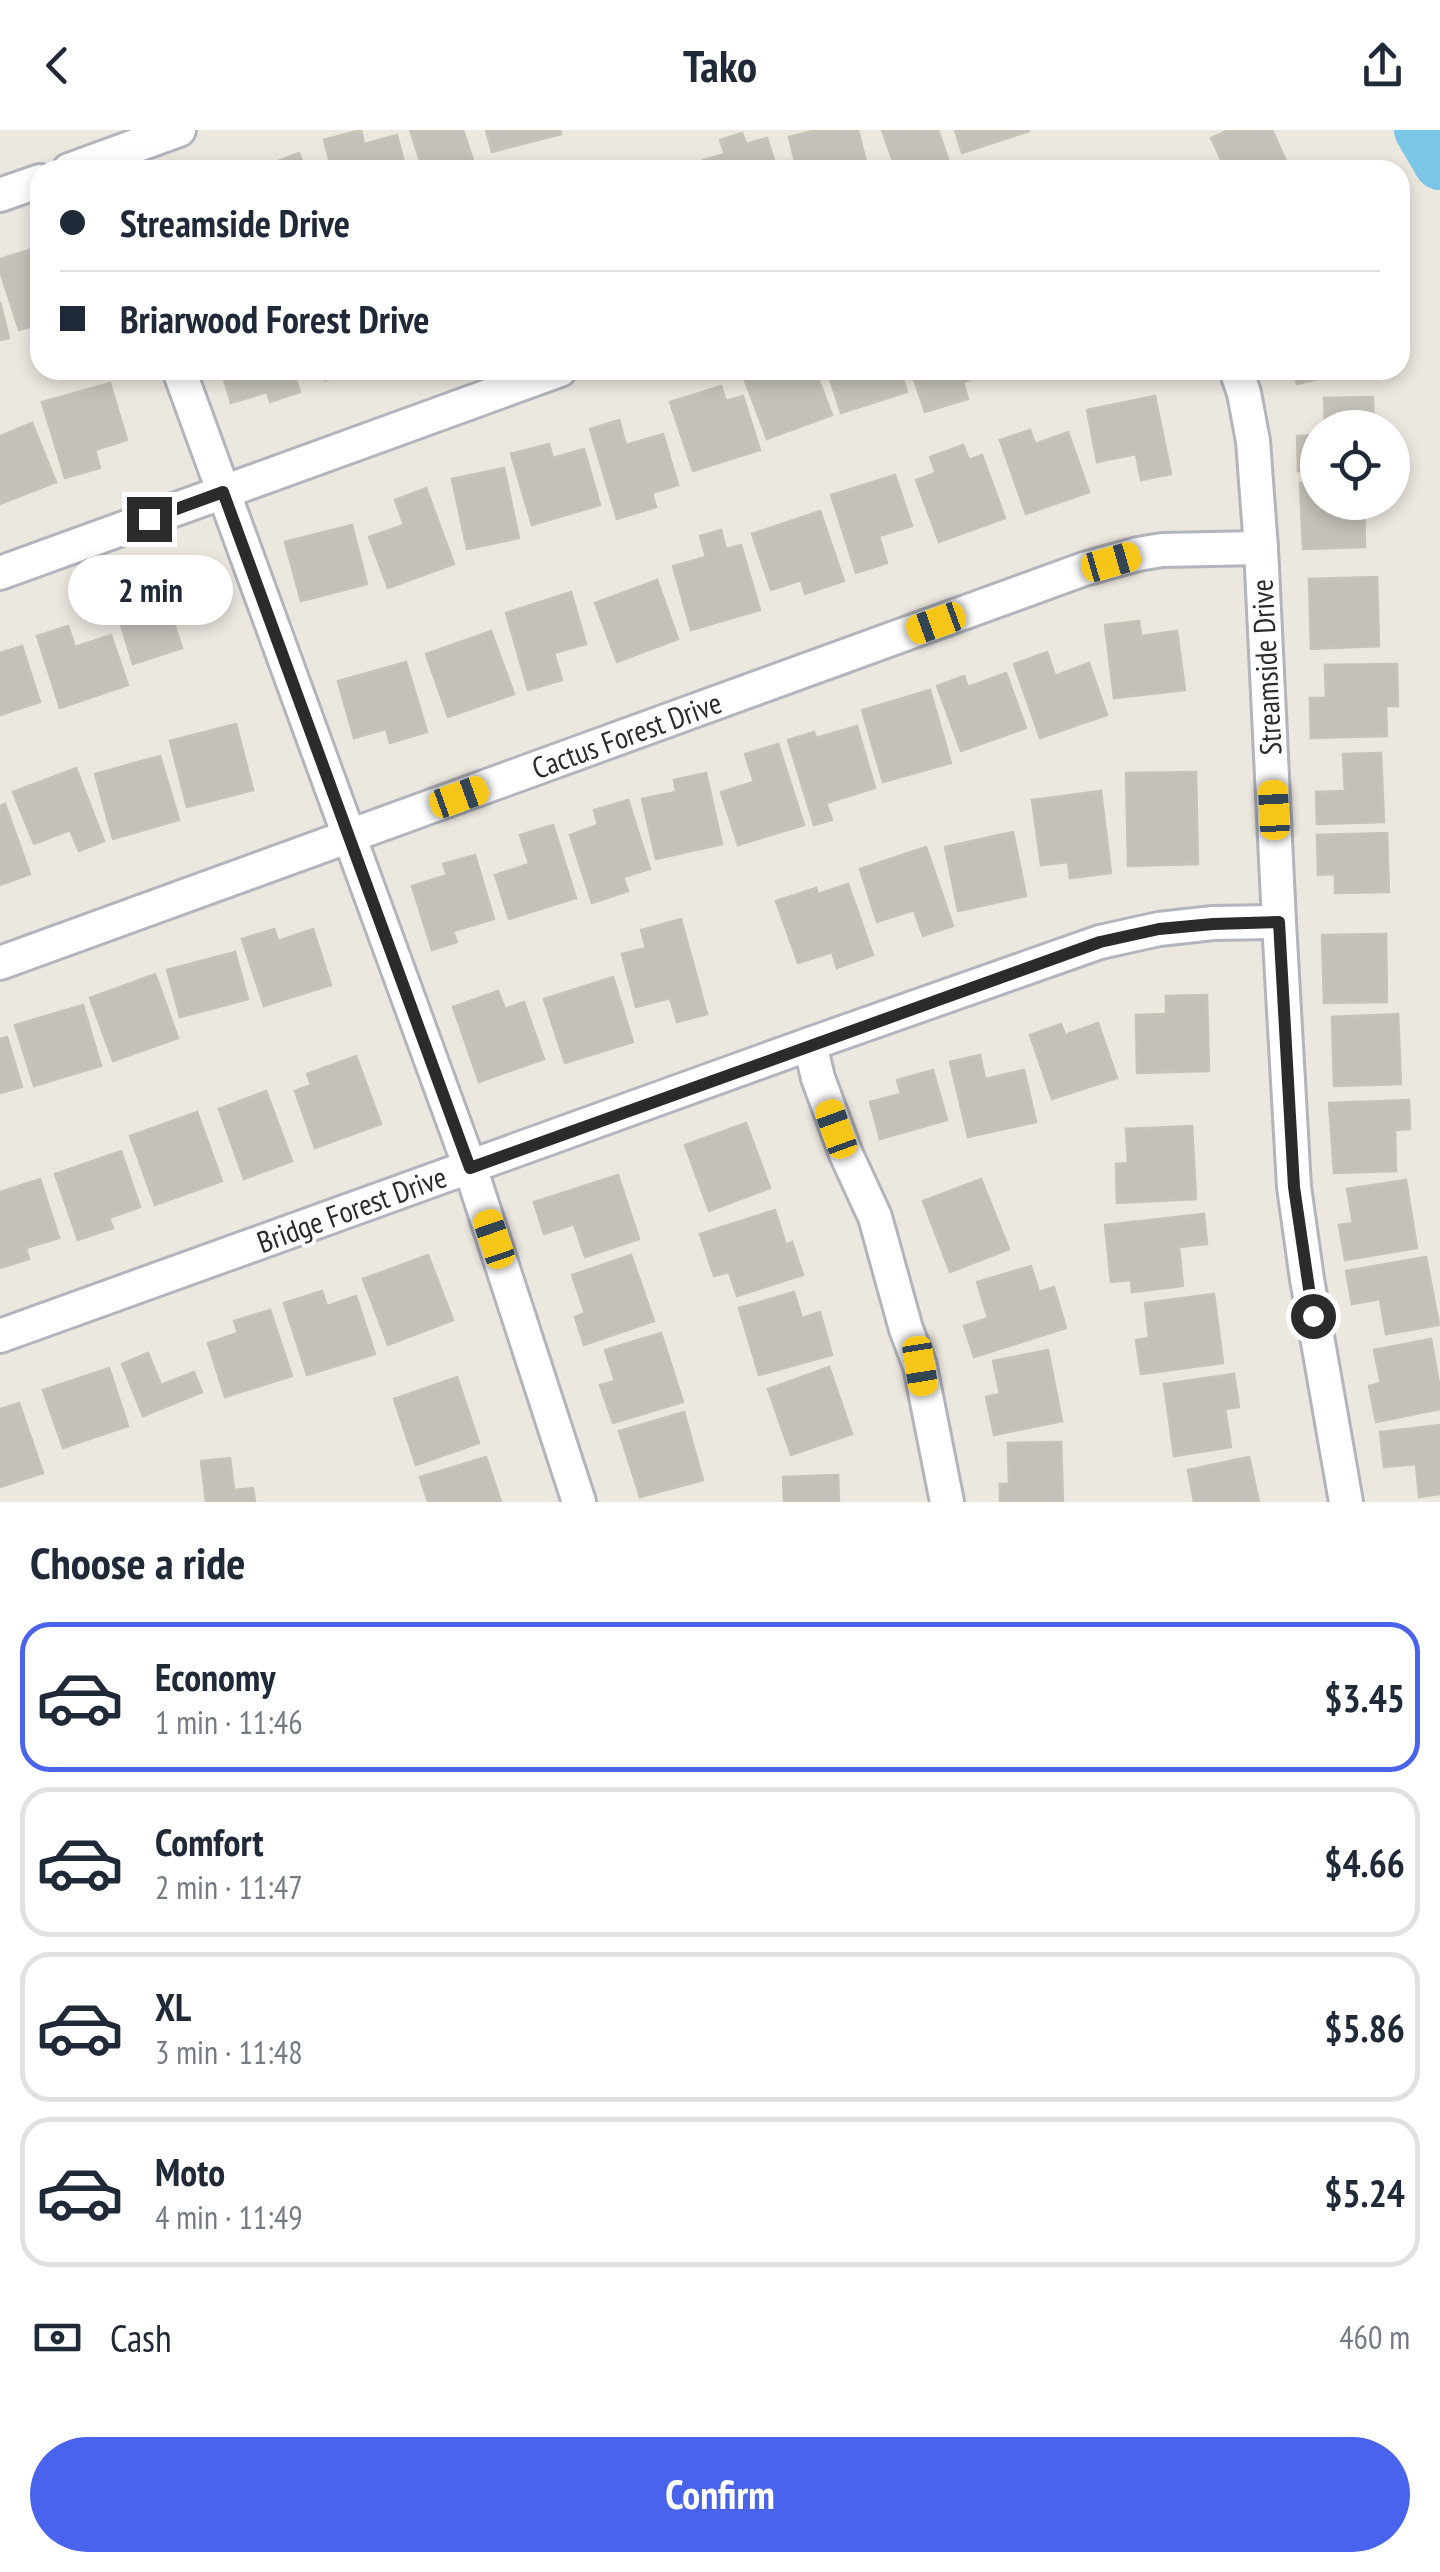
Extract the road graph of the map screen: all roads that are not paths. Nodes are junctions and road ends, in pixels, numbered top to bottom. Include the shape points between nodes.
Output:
1 (179, 130) edge
2 (101, 153) edge
3 (30, 184) edge
4 (0, 195) edge
5 (183, 380) edge
6 (532, 380) edge
7 (1239, 380) edge
8 (223, 492) junction
9 (1262, 548) junction
10 (0, 572) edge
11 (348, 837) junction
12 (1279, 922) junction
13 (0, 962) edge
14 (810, 1044) junction
15 (470, 1168) junction
16 (0, 1336) edge
17 (580, 1502) edge
18 (947, 1502) edge
19 (1346, 1502) edge

1 - 2 street
3 - 4 street
5 - 8 street
6 - 8 street
7 - 9 street, Streamside Drive
8 - 10 street
8 - 11 street
9 - 11 street, Cactus Forest Drive via 1162,550 1084,569
9 - 12 street, Streamside Drive
11 - 13 street, Cactus Forest Drive
11 - 15 street
12 - 14 street, Bridge Forest Drive via 1159,929 1100,942
12 - 19 street, Streamside Drive via 1294,1187
14 - 15 street, Bridge Forest Drive
14 - 18 street via 875,1217 920,1366
15 - 16 street, Bridge Forest Drive
15 - 17 street

